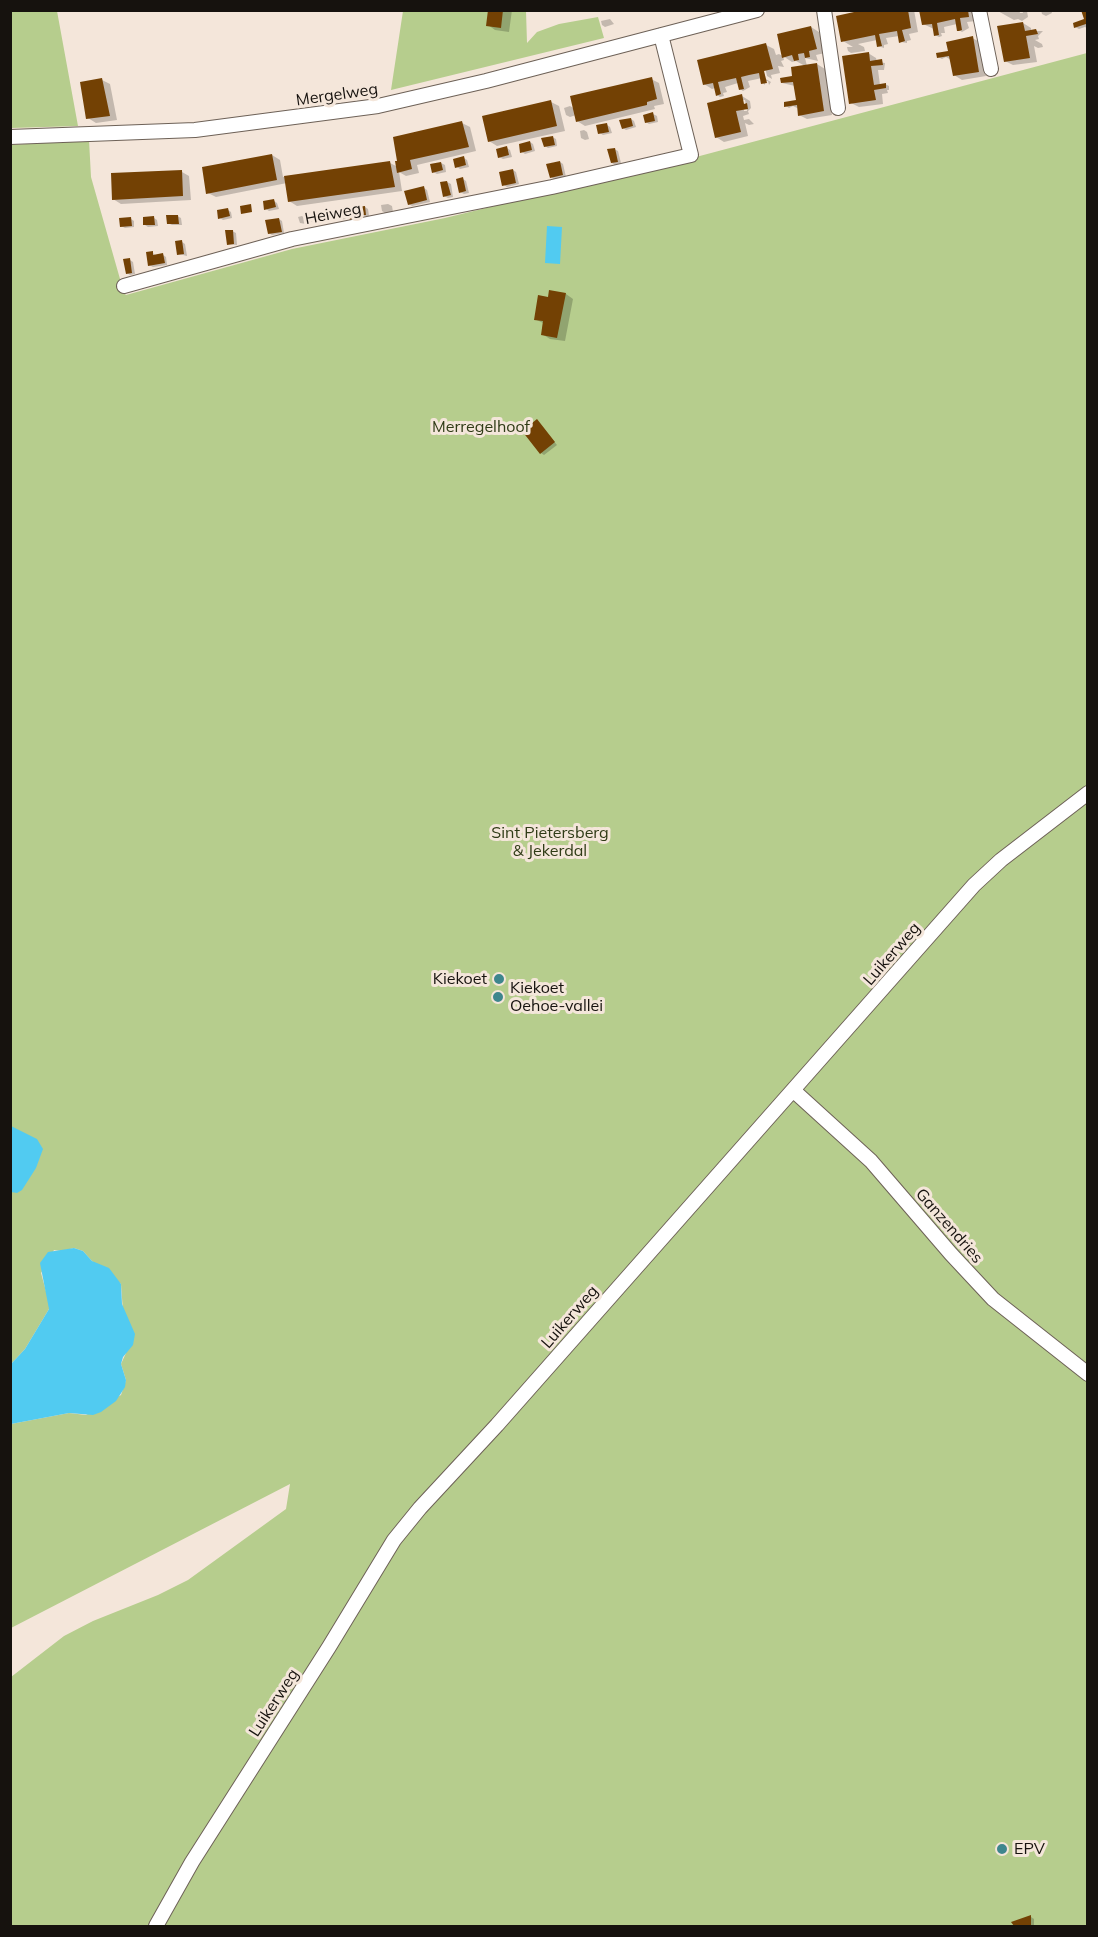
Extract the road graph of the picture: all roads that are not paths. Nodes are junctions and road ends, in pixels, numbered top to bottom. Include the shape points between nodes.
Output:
1 (757, 10) edge
2 (825, 10) edge
3 (979, 10) edge
4 (661, 35) junction
5 (991, 69) dead end
6 (838, 108) dead end
7 (10, 137) edge
8 (124, 286) dead end
9 (1088, 793) edge
10 (794, 1091) junction
11 (1088, 1374) edge
12 (156, 1926) edge

1 - 4 street, Mergelweg
2 - 6 street
3 - 5 street
4 - 7 street, Mergelweg via 391,104 195,130
4 - 8 street, Heiweg via 691,155 549,193 292,239
9 - 10 street, Luikerweg via 974,885
10 - 11 street, Ganzendries via 871,1161 993,1299
10 - 12 street, Luikerweg via 394,1540

